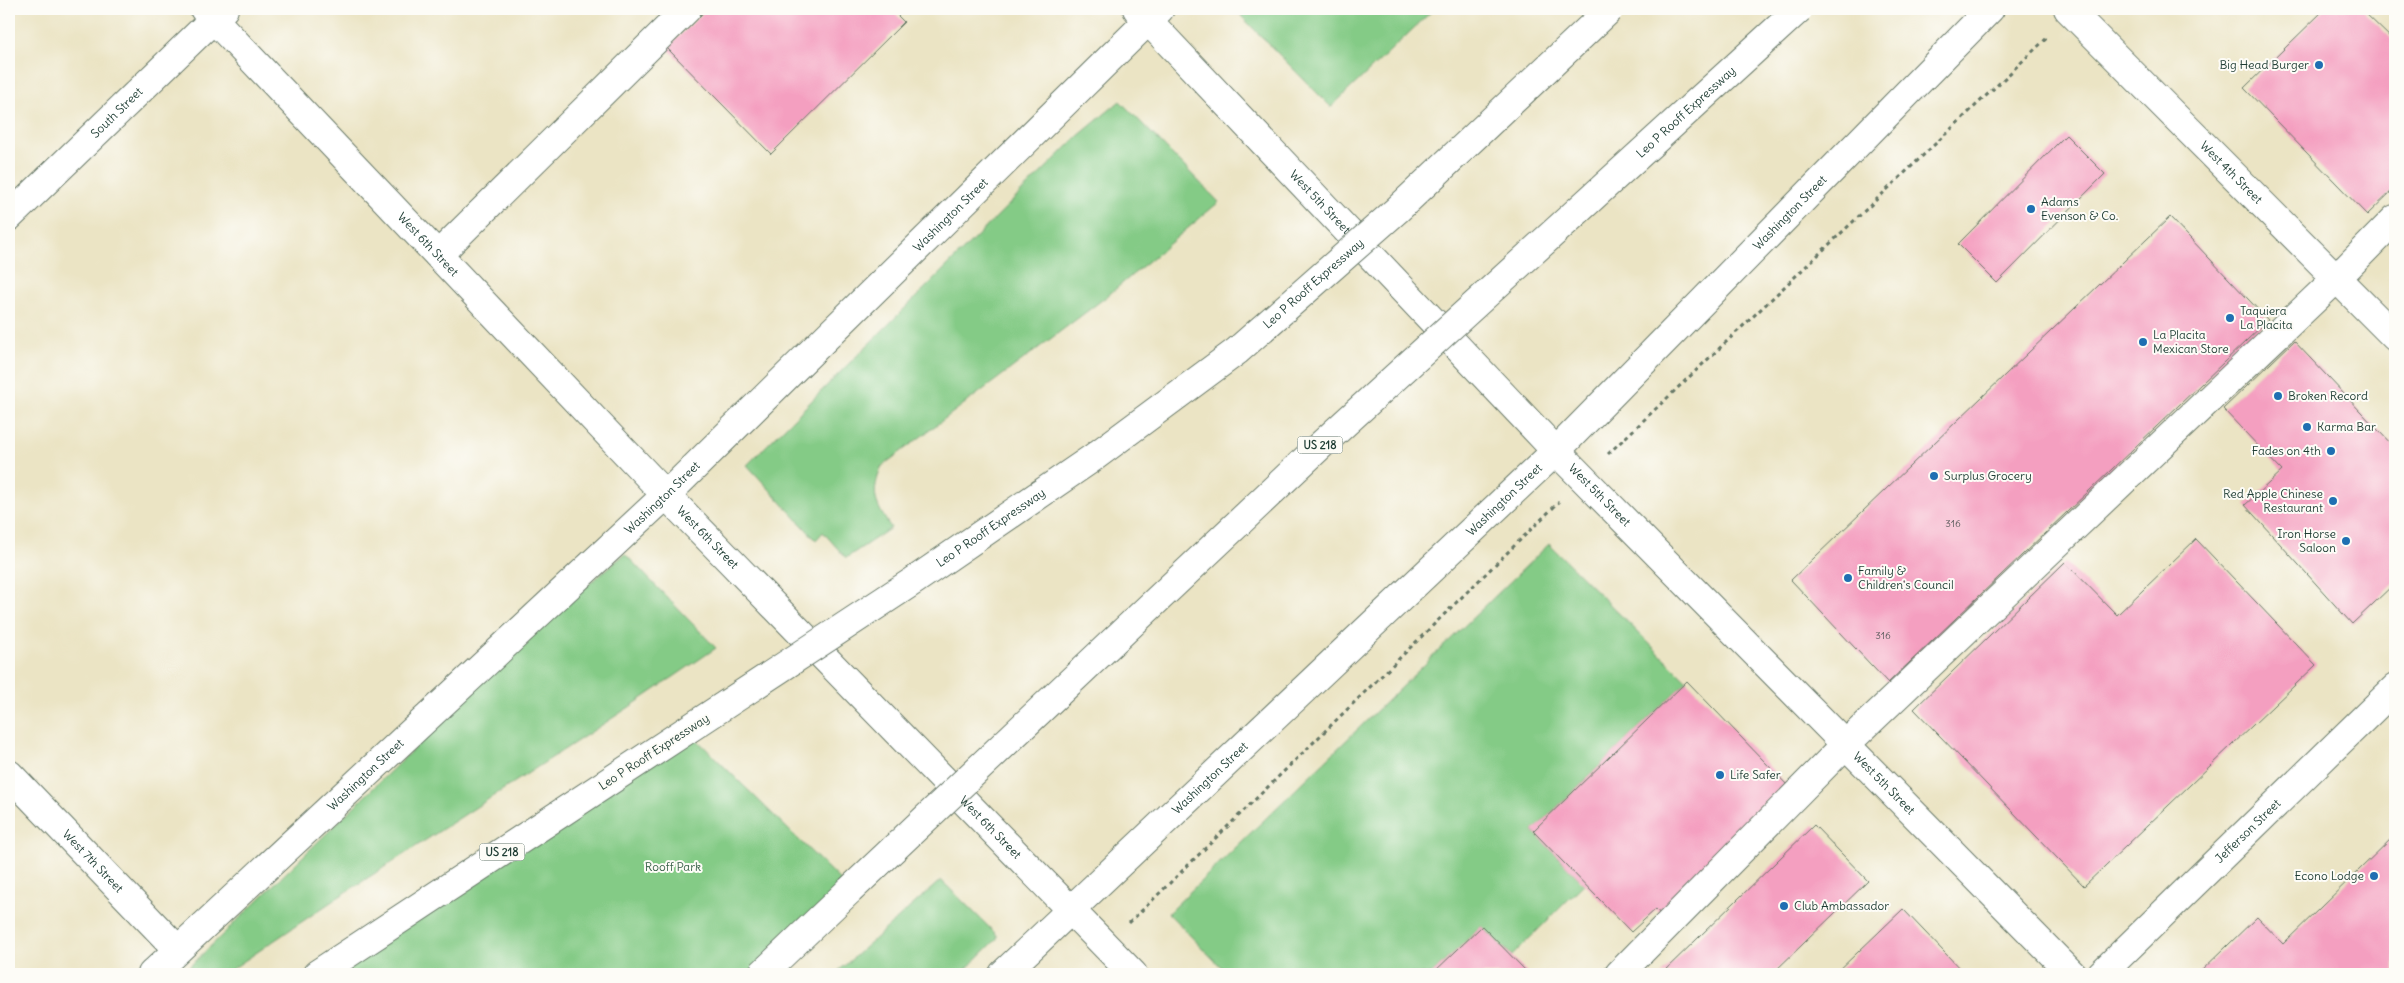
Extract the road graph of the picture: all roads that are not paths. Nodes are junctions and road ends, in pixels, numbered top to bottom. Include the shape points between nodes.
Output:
1 (687, 9) edge
2 (1610, 9) edge
3 (1799, 9) edge
4 (1990, 9) edge
5 (2068, 9) edge
6 (214, 12) edge
7 (1148, 13) edge
8 (9, 217) edge
9 (2395, 219) edge
10 (438, 255) junction
11 (2337, 278) junction
12 (2395, 337) edge
13 (1556, 451) junction
14 (666, 495) junction
15 (2395, 688) edge
16 (1846, 744) junction
17 (9, 774) edge
18 (1070, 909) junction
19 (177, 950) junction
20 (152, 974) edge
21 (317, 974) edge
22 (762, 974) edge
23 (1003, 974) edge
24 (1133, 974) edge
25 (1619, 974) edge
26 (2072, 974) edge
27 (2101, 974) edge

1 - 10 main road
2 - 21 main road, Leo P Rooff Expressway / US 218, bridge via 1397,210 1237,351 1094,458 915,580
3 - 22 main road, Leo P Rooff Expressway / US 218, bridge via 1321,445
4 - 13 main road, Washington Street
5 - 11 main road, West 4th Street
6 - 8 main road, South Street
6 - 10 main road, West 6th Street
7 - 13 main road, West 5th Street
7 - 14 main road, Washington Street
9 - 11 main road
10 - 14 main road, West 6th Street
11 - 12 main road, West 4th Street
11 - 16 main road
13 - 16 main road, West 5th Street
13 - 18 main road, Washington Street
14 - 18 main road, West 6th Street
14 - 19 main road, Washington Street
15 - 27 main road, Jefferson Street
16 - 25 main road
16 - 26 main road, West 5th Street
17 - 19 main road, West 7th Street
18 - 23 main road, Washington Street
18 - 24 main road, West 6th Street
19 - 20 main road, Washington Street

